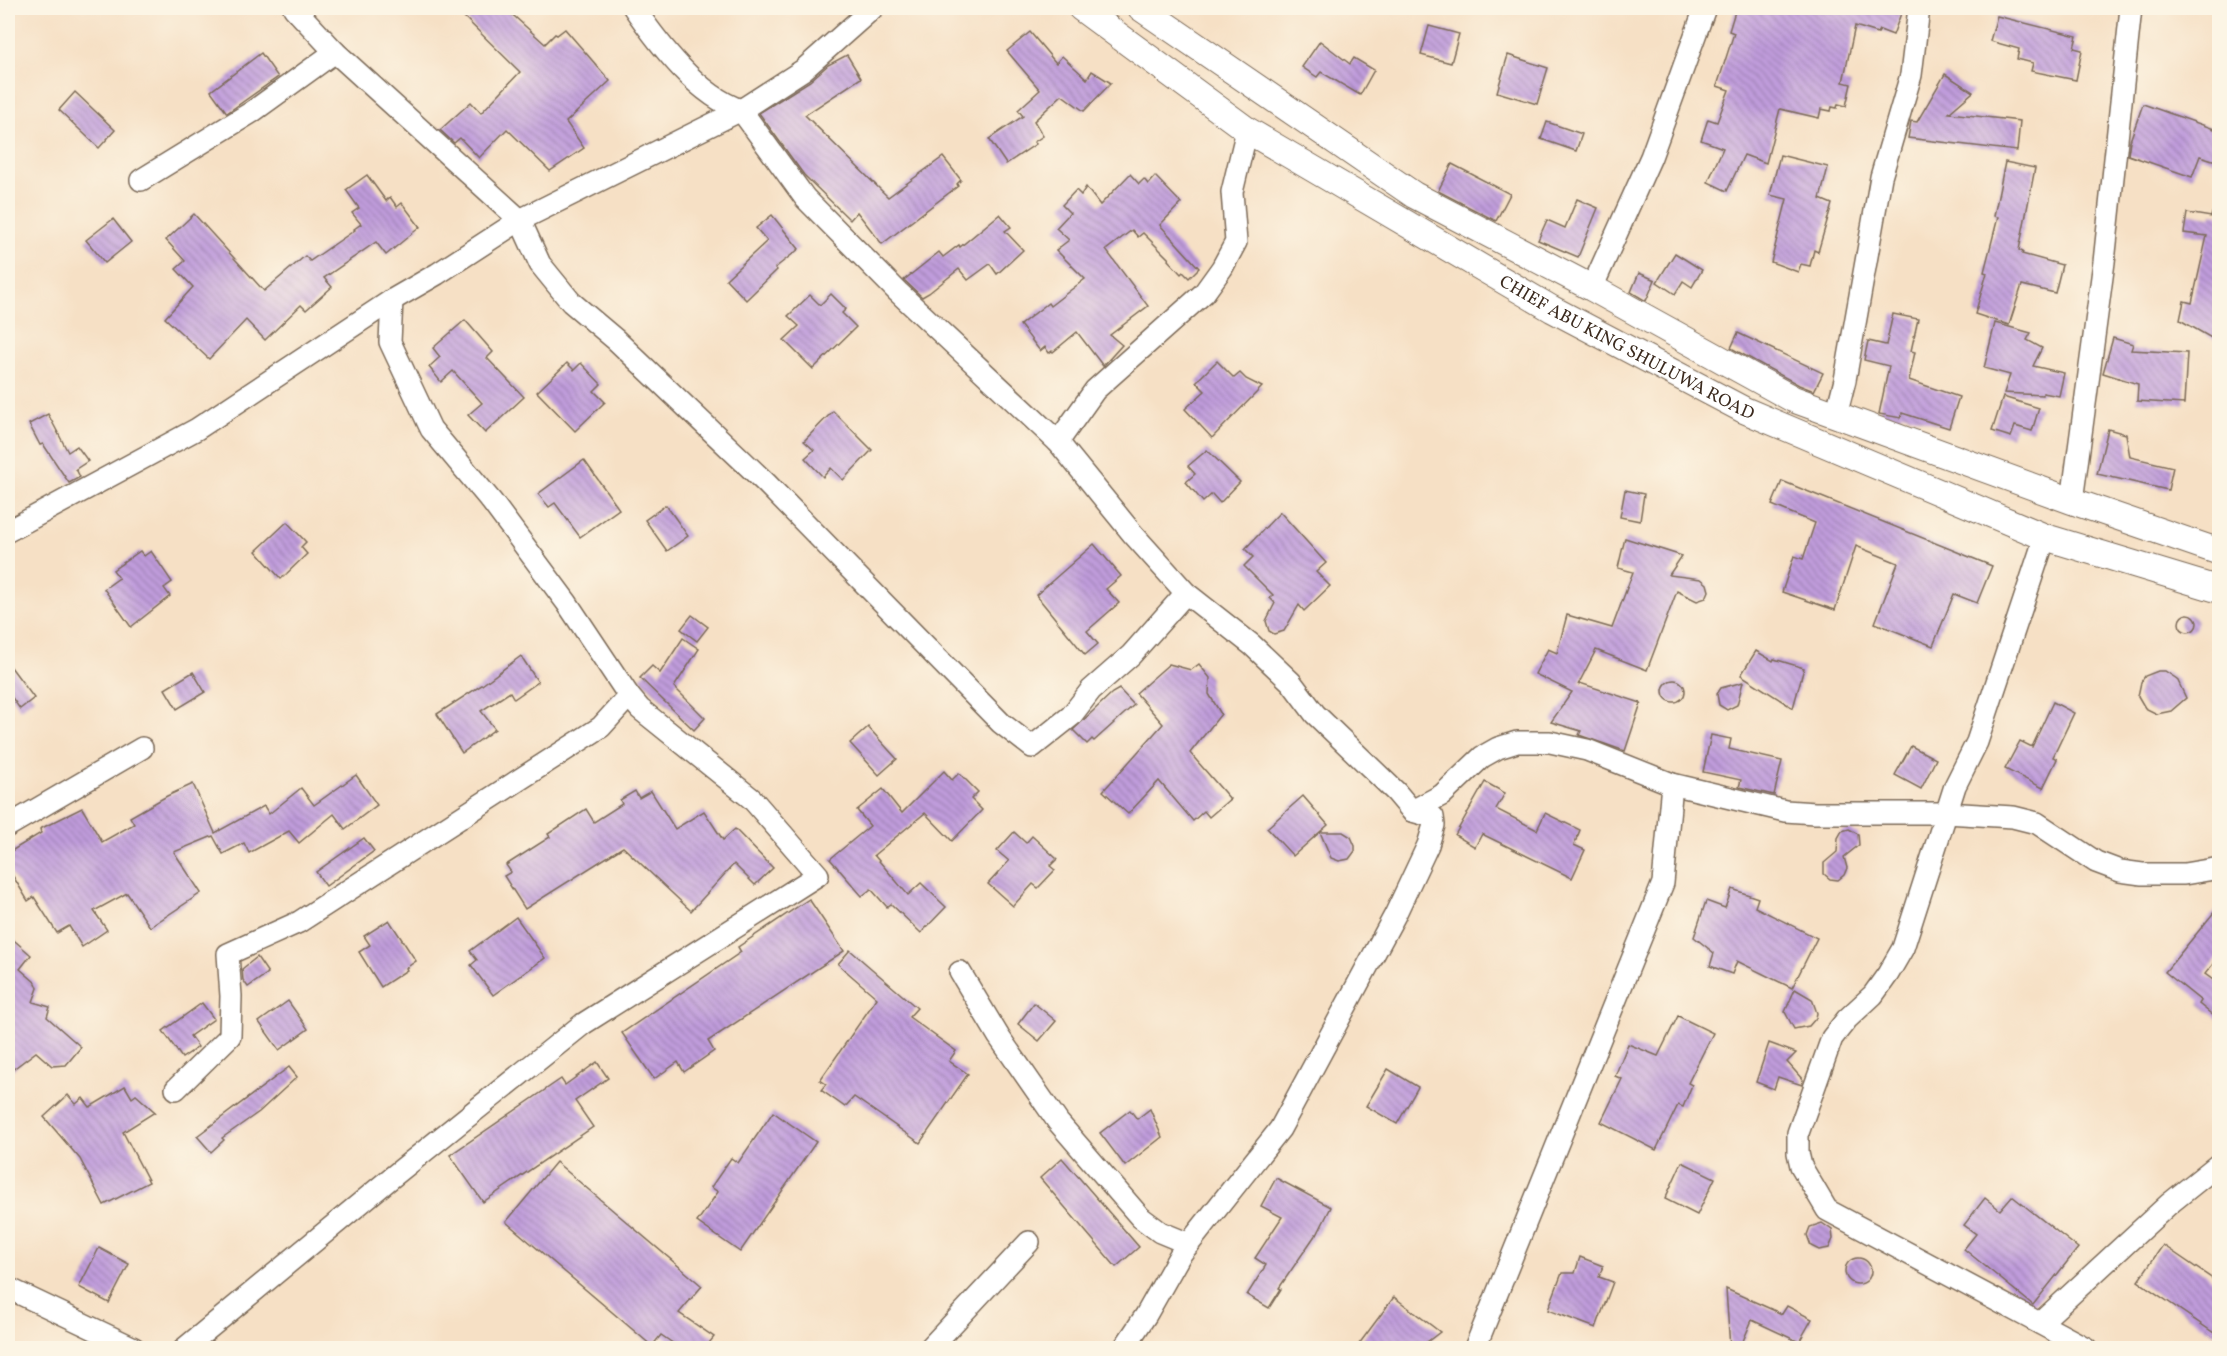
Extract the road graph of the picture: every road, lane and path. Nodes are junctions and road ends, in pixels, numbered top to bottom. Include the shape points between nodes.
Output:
1 (294, 8) edge
2 (634, 8) edge
3 (873, 8) edge
4 (1081, 8) edge
5 (1142, 8) edge
6 (1705, 8) edge
7 (1919, 8) edge
8 (2131, 8) edge
9 (334, 52) junction
10 (741, 110) junction
11 (1247, 130) junction
12 (141, 180) dead end
13 (520, 220) junction
14 (1592, 288) junction
15 (392, 300) junction
16 (1836, 415) junction
17 (1058, 442) junction
18 (2072, 501) junction
19 (8, 531) edge
20 (2045, 537) junction
21 (2220, 552) edge
22 (2220, 590) edge
23 (1186, 593) junction
24 (629, 696) junction
25 (142, 748) dead end
26 (1672, 784) junction
27 (1442, 795) junction
28 (1412, 811) junction
29 (1946, 813) junction
30 (1433, 817) junction
31 (8, 825) edge
32 (2220, 868) edge
33 (960, 972) dead end
34 (176, 1089) dead end
35 (2220, 1163) edge
36 (1029, 1242) dead end
37 (1189, 1244) junction
38 (8, 1288) edge
39 (2040, 1323) junction
40 (134, 1348) edge
41 (185, 1348) edge
42 (930, 1348) edge
43 (1124, 1348) edge
44 (1475, 1348) edge
45 (2086, 1348) edge

1 - 9 street
2 - 10 street via 692,76 726,105
3 - 10 street via 803,70
4 - 11 street, CHIEF ABU KING SHULUWA ROAD
5 - 14 street via 1414,195
6 - 14 street via 1651,157
7 - 16 street via 1911,75 1881,177
8 - 18 street via 2104,262
9 - 12 street via 252,112
9 - 13 street
10 - 13 street
10 - 17 street via 804,198
11 - 17 street via 1232,192 1236,242 1222,268 1204,292 1095,390
11 - 20 street, CHIEF ABU KING SHULUWA ROAD via 1552,309 1744,410
13 - 15 street
13 - 23 street via 540,264 571,302 704,423 1001,723 1032,747 1071,716 1091,690 1131,655
14 - 16 street via 1793,399
15 - 19 street via 197,429
15 - 24 street via 390,342 431,429 567,603
16 - 18 street
17 - 23 street
18 - 21 street
20 - 22 street, CHIEF ABU KING SHULUWA ROAD
20 - 29 street via 1977,742
23 - 28 street via 1252,645 1291,682 1315,714
24 - 34 street via 601,727 329,903 299,922 228,954 230,1036
24 - 41 street via 752,799 818,875 583,1024
25 - 31 street
26 - 27 street via 1587,750 1550,742 1517,742 1482,757
26 - 29 street via 1785,811
26 - 44 street via 1664,883
27 - 28 street
27 - 30 street
28 - 30 street
29 - 32 street via 2013,817 2037,823 2096,862 2120,871 2184,874
29 - 39 street via 1903,948 1873,994 1832,1038 1798,1133 1798,1153 1801,1166 1827,1210
30 - 37 street via 1428,845 1395,915 1280,1129
33 - 37 street via 1058,1122 1140,1217 1160,1232
35 - 39 street via 2169,1204
36 - 42 street
37 - 43 street
38 - 40 street
39 - 45 street

